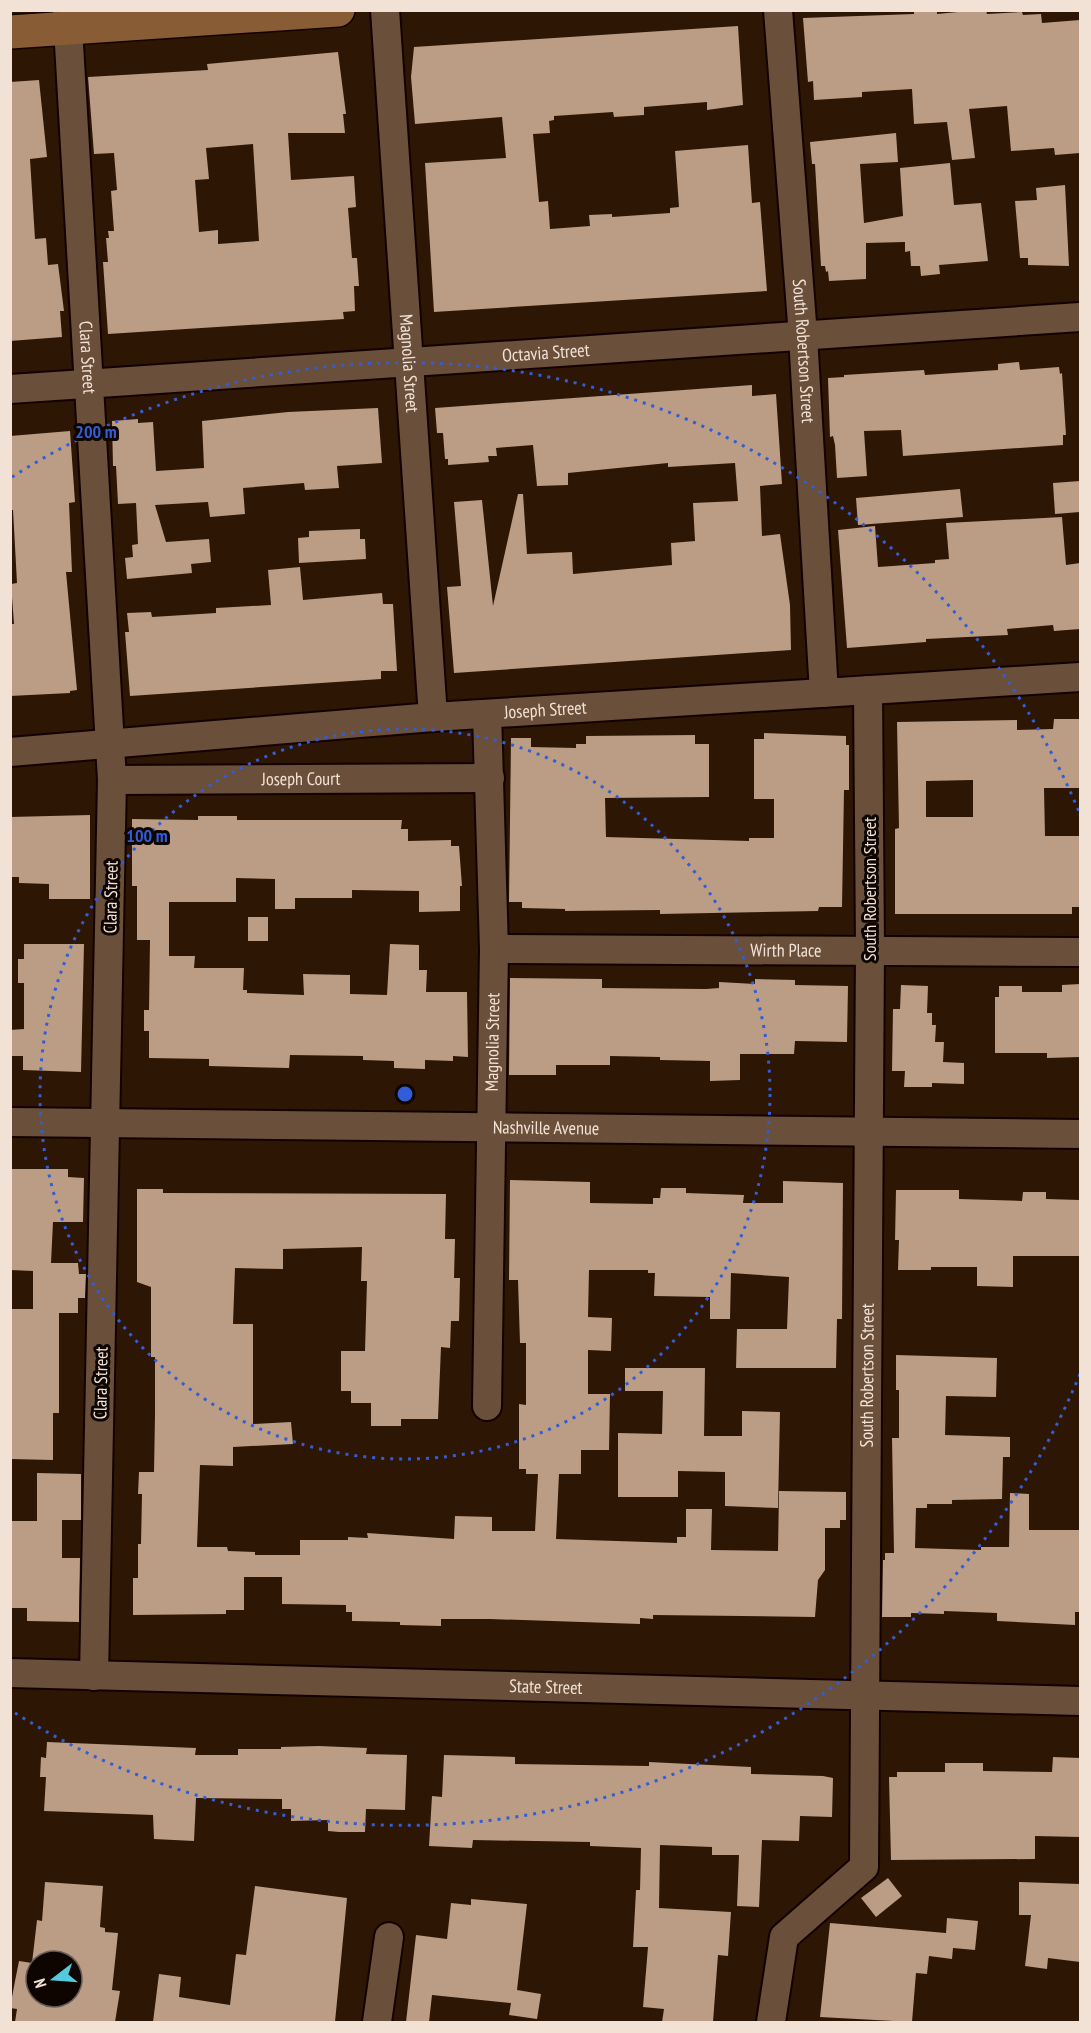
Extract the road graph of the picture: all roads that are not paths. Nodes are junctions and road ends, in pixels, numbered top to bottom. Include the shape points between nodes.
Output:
1 (338, 10) edge
2 (385, 10) edge
3 (778, 10) edge
4 (67, 19) edge
5 (10, 32) edge
6 (1080, 317) edge
7 (803, 336) junction
8 (409, 363) junction
9 (90, 384) junction
10 (10, 389) edge
11 (1080, 677) edge
12 (868, 690) junction
13 (824, 693) junction
14 (487, 714) junction
15 (433, 717) junction
16 (111, 744) junction
17 (10, 752) edge
18 (490, 778) junction
19 (112, 780) junction
20 (494, 949) junction
21 (870, 950) junction
22 (1080, 952) edge
23 (10, 1122) edge
24 (107, 1124) junction
25 (490, 1127) junction
26 (868, 1131) junction
27 (1080, 1134) edge
28 (487, 1406) dead end
29 (10, 1673) edge
30 (94, 1676) junction
31 (865, 1696) junction
32 (1080, 1701) edge
33 (389, 1937) dead end
34 (377, 2022) edge
35 (771, 2022) edge

1 - 4 street
2 - 8 street, Magnolia Street
3 - 7 street, South Robertson Street
4 - 5 street
4 - 9 street, Clara Street
6 - 7 street, Octavia Street
7 - 8 street, Octavia Street
7 - 13 street, South Robertson Street
8 - 9 street, Octavia Street
8 - 15 street, Magnolia Street
9 - 10 street, Octavia Street
9 - 16 street, Clara Street
11 - 12 street, Joseph Street
12 - 13 street, Joseph Street
12 - 21 street, South Robertson Street
13 - 14 street, Joseph Street
14 - 15 street, Joseph Street
14 - 18 street, Magnolia Street
15 - 16 street, Joseph Street
16 - 17 street, Joseph Street
16 - 19 street, Clara Street
18 - 19 street, Joseph Court
18 - 20 street, Magnolia Street
19 - 24 street, Clara Street
20 - 21 street, Wirth Place
20 - 25 street, Magnolia Street
21 - 22 street, Wirth Place
21 - 26 street, South Robertson Street
23 - 24 street, Nashville Avenue
24 - 25 street, Nashville Avenue
24 - 30 street, Clara Street
25 - 26 street, Nashville Avenue
25 - 28 street, Magnolia Street
26 - 27 street, Nashville Avenue
26 - 31 street, South Robertson Street
29 - 30 street, State Street
30 - 31 street, State Street
31 - 32 street, State Street
31 - 35 street, South Robertson Street via 864,1867 784,1937
33 - 34 street

